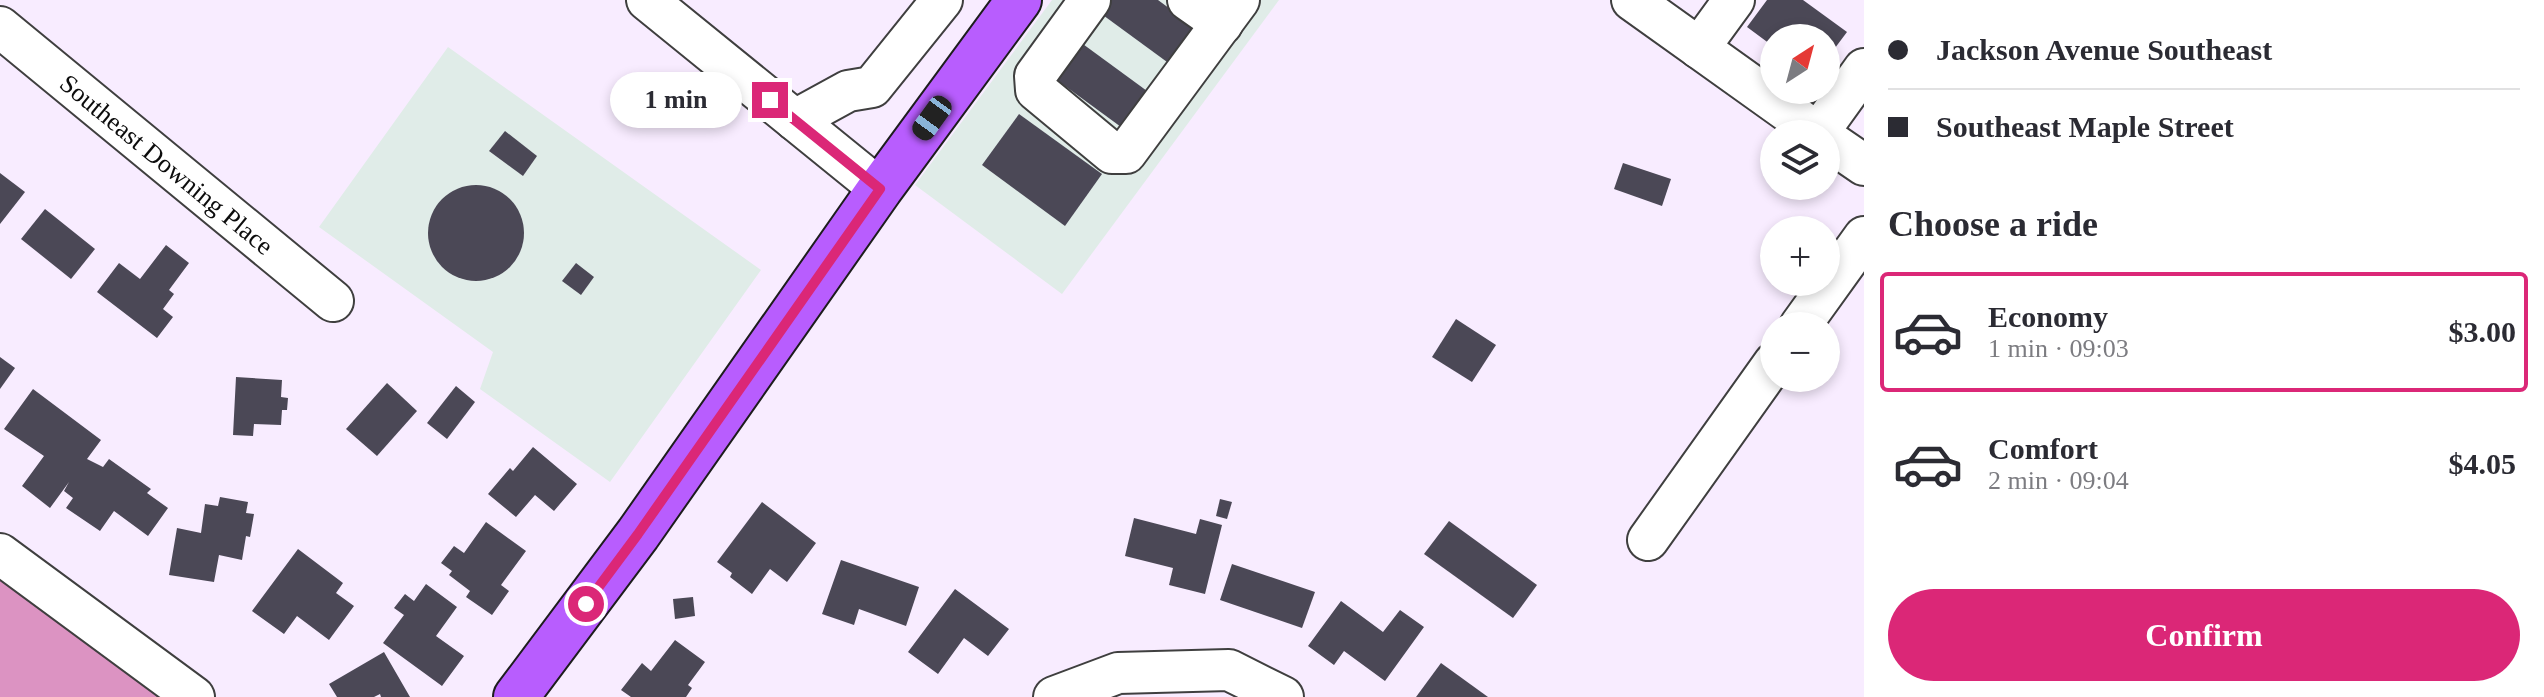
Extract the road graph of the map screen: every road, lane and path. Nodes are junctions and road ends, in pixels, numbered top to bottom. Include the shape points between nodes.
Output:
1 (647, 0) edge
2 (942, 0) edge
3 (1019, 0) edge
4 (1090, 0) edge
5 (1188, 0) edge
6 (1632, 0) edge
7 (1734, 0) edge
8 (1230, 12) edge
9 (0, 27) edge
10 (1699, 48) junction
11 (1864, 69) edge
12 (795, 120) junction
13 (1799, 120) edge
14 (1828, 120) edge
15 (1840, 149) edge
16 (1864, 165) edge
17 (880, 189) junction
18 (1864, 237) edge
19 (333, 301) dead end
20 (1810, 312) edge
21 (1760, 383) edge
22 (1648, 540) dead end
23 (0, 554) edge
24 (194, 697) edge
25 (516, 697) edge
26 (1054, 697) edge
27 (1283, 697) edge

1 - 12 street
2 - 12 street via 872,87 848,91
3 - 17 main road
4 - 8 street via 1035,76 1036,90 1112,153 1126,153
5 - 8 street
6 - 10 street
7 - 10 street
9 - 19 street, Southeast Downing Place
10 - 13 street
11 - 14 street
12 - 17 street
15 - 16 street
17 - 25 main road via 638,534
18 - 20 street
21 - 22 street
23 - 24 street
26 - 27 street via 1118,673 1229,670

